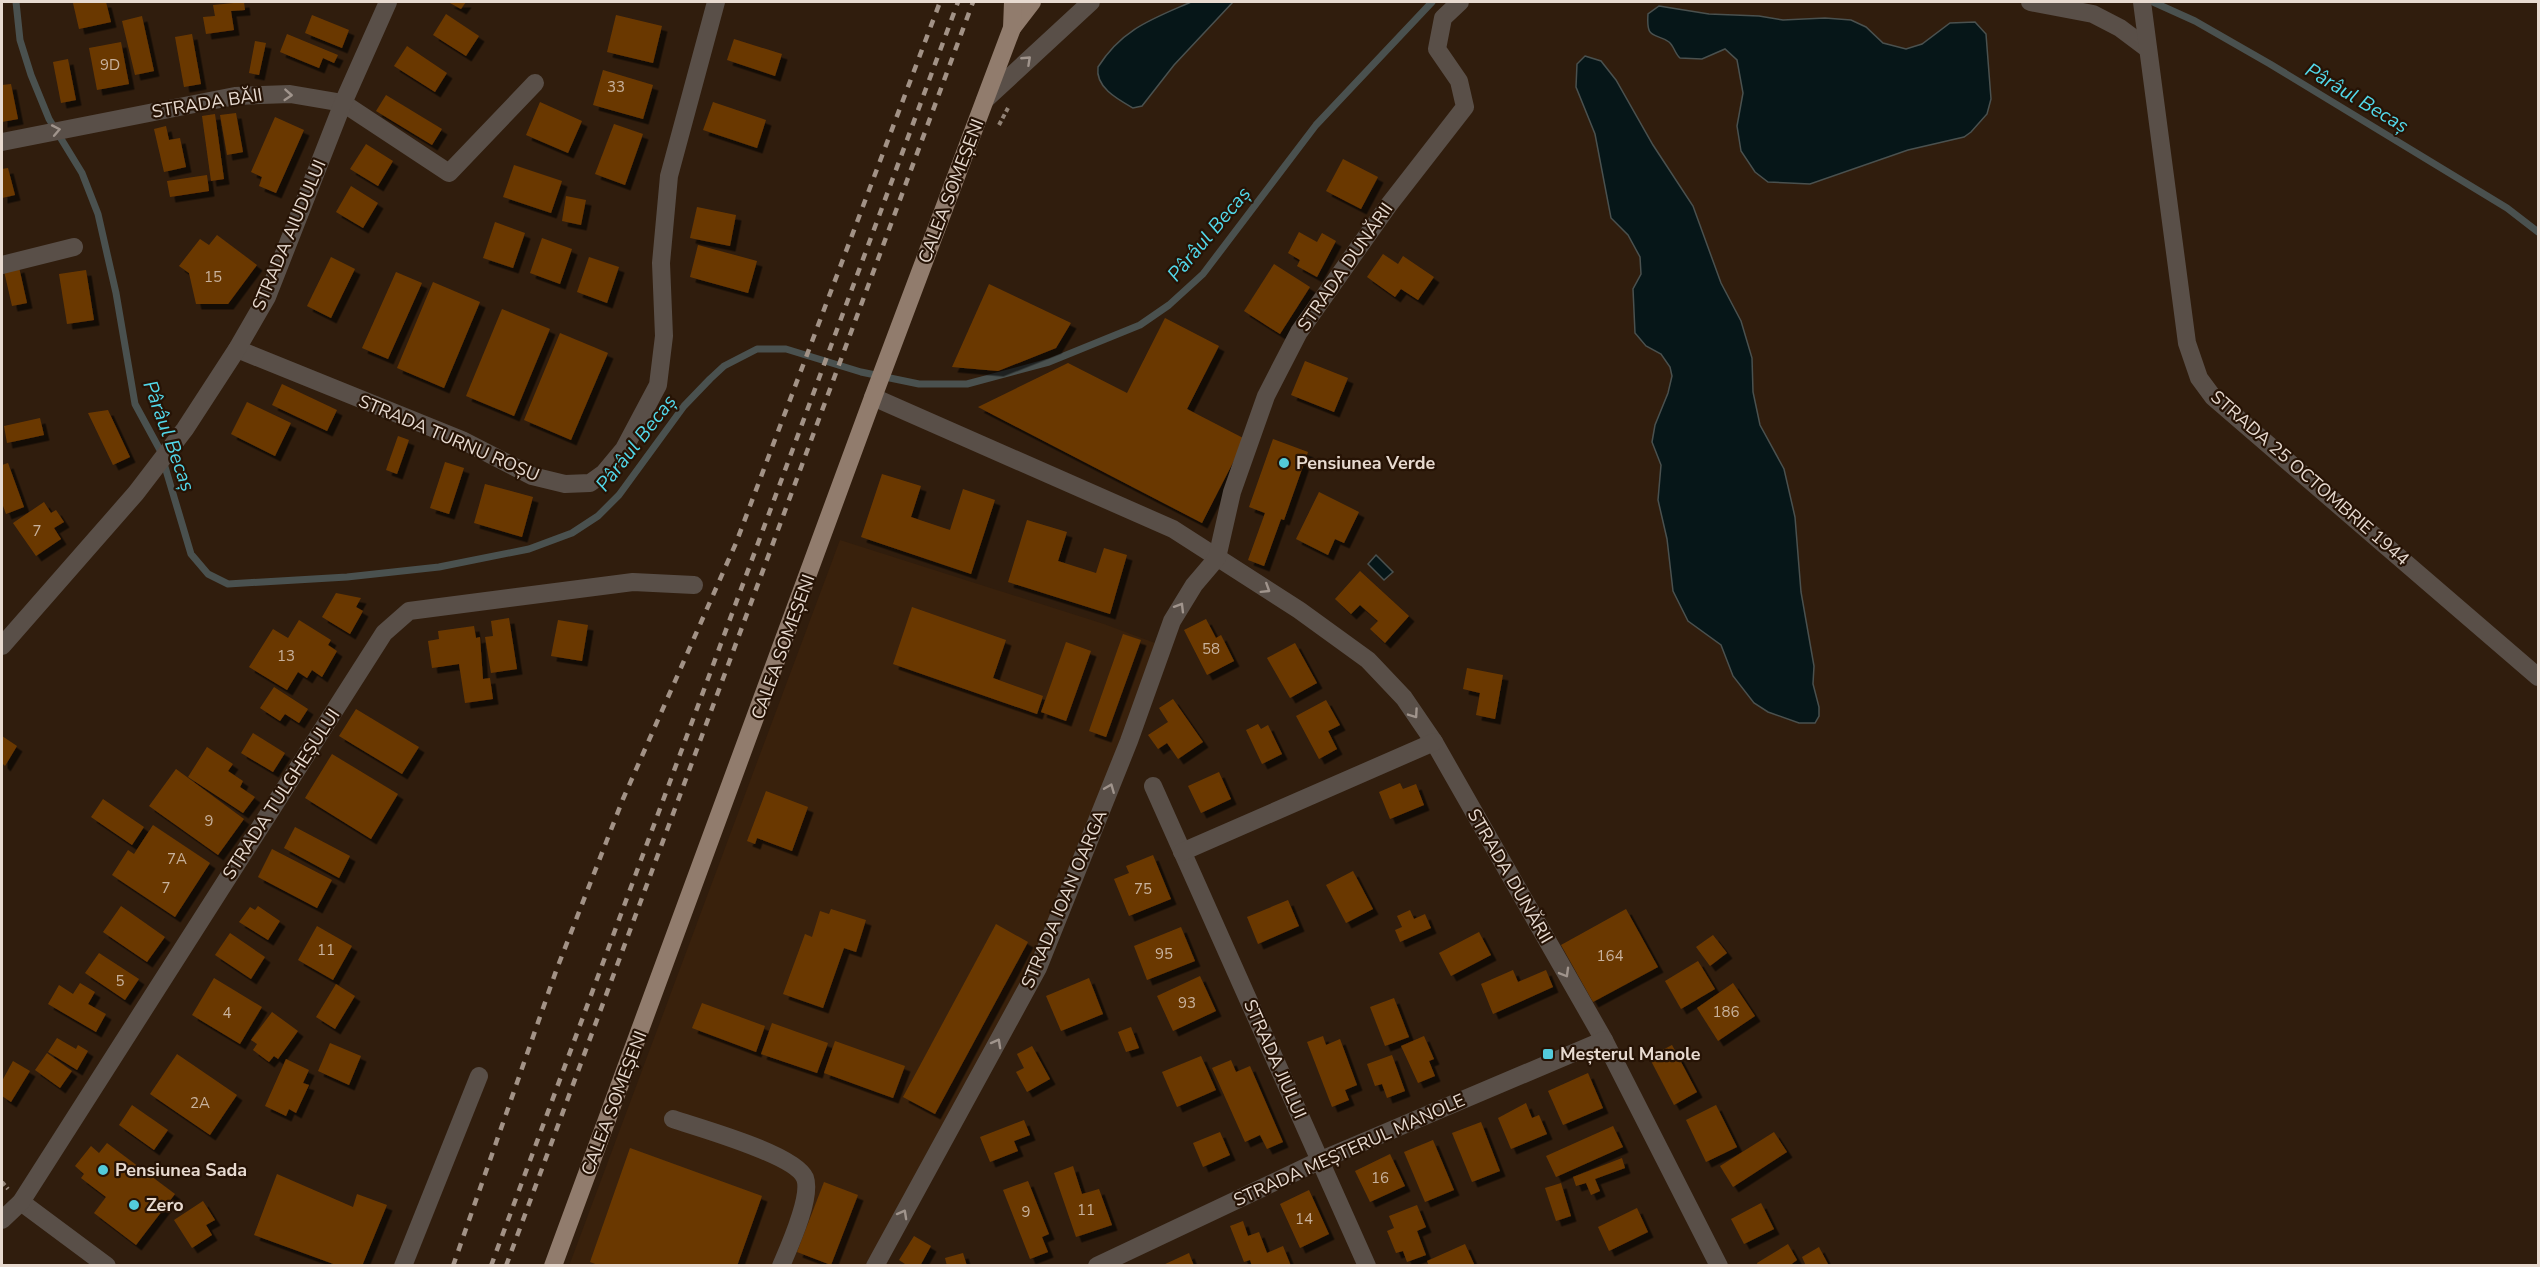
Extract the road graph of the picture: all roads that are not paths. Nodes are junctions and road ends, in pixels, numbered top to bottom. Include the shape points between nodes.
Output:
1 (388, 2) edge
2 (716, 2) edge
3 (1013, 2) edge
4 (1032, 2) edge
5 (1091, 2) edge
6 (1460, 2) edge
7 (2030, 2) edge
8 (2142, 2) edge
9 (1012, 28) junction
10 (2148, 49) junction
11 (535, 83) dead end
12 (985, 100) junction
13 (344, 103) junction
14 (2, 142) edge
15 (74, 247) dead end
16 (2, 265) edge
17 (237, 349) junction
18 (874, 394) junction
19 (1217, 558) junction
20 (694, 585) dead end
21 (2, 645) edge
22 (2538, 677) edge
23 (1434, 742) junction
24 (1153, 786) dead end
25 (1182, 852) junction
26 (1604, 1040) junction
27 (479, 1076) dead end
28 (673, 1119) dead end
29 (1321, 1160) junction
30 (21, 1202) junction
31 (2, 1220) edge
32 (107, 1266) edge
33 (403, 1266) edge
34 (553, 1266) edge
35 (781, 1266) edge
36 (875, 1266) edge
37 (1097, 1266) edge
38 (1367, 1266) edge
39 (1719, 1266) edge

1 - 13 street, STRADA AIUDULUI
2 - 17 street, STRADA TURNU ROȘU via 669,177 661,263 664,336 658,385 624,449 590,483 565,484 532,476 462,440
3 - 9 main road, CALEA SOMEȘENI
4 - 9 main road, CALEA SOMEȘENI
12 -> 5 street
6 - 19 street, STRADA DUNĂRII via 1443,18 1437,49 1459,81 1465,107 1388,206 1299,332 1263,407 1232,492
7 - 10 street via 2093,14
8 - 10 street, STRADA 25 OCTOMBRIE 1944
9 - 12 main road, CALEA SOMEȘENI
10 - 22 street, STRADA 25 OCTOMBRIE 1944 via 2187,343 2199,378 2213,397
11 - 13 street, STRADA BĂII via 448,173
12 - 18 main road, CALEA SOMEȘENI
14 -> 13 street, STRADA BĂII via 261,94 290,94
13 - 17 street, STRADA AIUDULUI via 267,297
15 - 16 street
17 - 21 street, STRADA AIUDULUI via 185,429 136,493
18 - 19 street, STRADA DUNĂRII via 1173,529
18 - 34 main road, CALEA SOMEȘENI
19 -> 23 street, STRADA DUNĂRII via 1368,660 1404,698
36 -> 19 street, STRADA IOAN OARGA via 1038,968 1129,741 1172,621 1194,585
20 - 30 street, STRADA TULGHEȘULUI via 633,582 410,611 384,633
23 - 25 street
23 -> 26 street, STRADA DUNĂRII
24 - 25 street, STRADA JIULUI
25 - 29 street, STRADA JIULUI
26 - 29 street, STRADA MEȘTERUL MANOLE
26 - 39 street, STRADA DUNĂRII
27 - 33 street
28 - 35 street via 794,1164 805,1179 805,1199
29 - 37 street, STRADA MEȘTERUL MANOLE
29 - 38 street, STRADA JIULUI
30 - 31 street, STRADA TULGHEȘULUI
30 - 32 street

